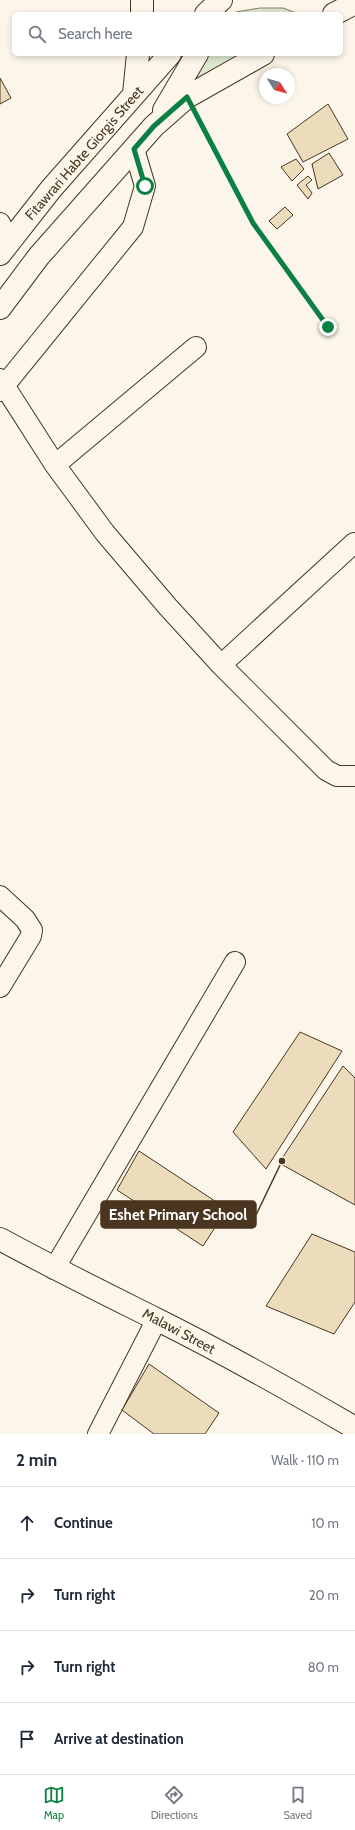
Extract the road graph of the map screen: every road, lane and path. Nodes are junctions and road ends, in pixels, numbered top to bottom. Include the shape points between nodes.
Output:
1 (142, 0) edge
2 (221, 0) edge
3 (229, 0) edge
4 (355, 3) edge
5 (142, 12) edge
6 (208, 12) edge
7 (221, 12) edge
8 (338, 12) edge
9 (138, 56) edge
10 (168, 56) edge
11 (196, 56) edge
12 (259, 56) edge
13 (134, 94) junction
14 (187, 97) junction
15 (154, 126) junction
16 (134, 149) junction
17 (3, 239) edge
18 (0, 308) edge
19 (328, 327) dead end
20 (196, 347) dead end
21 (1, 385) edge
22 (55, 465) junction
23 (354, 543) edge
24 (221, 665) junction
25 (355, 776) edge
26 (0, 896) edge
27 (235, 962) dead end
28 (0, 986) edge
29 (0, 1239) edge
30 (54, 1269) junction
31 (157, 1319) junction
32 (355, 1428) edge
33 (98, 1434) edge

1 - 5 main road
2 - 6 main road
3 - 7 main road
4 - 8 main road
9 - 13 main road
10 - 13 main road, Fitawrari Habte Giorgis Street
11 - 15 main road
12 - 14 main road
13 - 17 main road, Fitawrari Habte Giorgis Street via 51,189
14 - 15 main road
14 - 19 path via 253,223
15 - 16 main road
16 - 18 main road via 38,256
16 - 21 street via 145,186 133,227
20 - 22 street
21 - 22 street
22 - 24 street via 105,534
23 - 24 street
24 - 25 street via 326,770 337,776
26 - 28 street via 25,919 32,930 31,936
27 - 30 street
29 - 30 main road, Malawi Street
30 - 31 main road, Malawi Street
31 - 32 main road, Malawi Street
31 - 33 street

